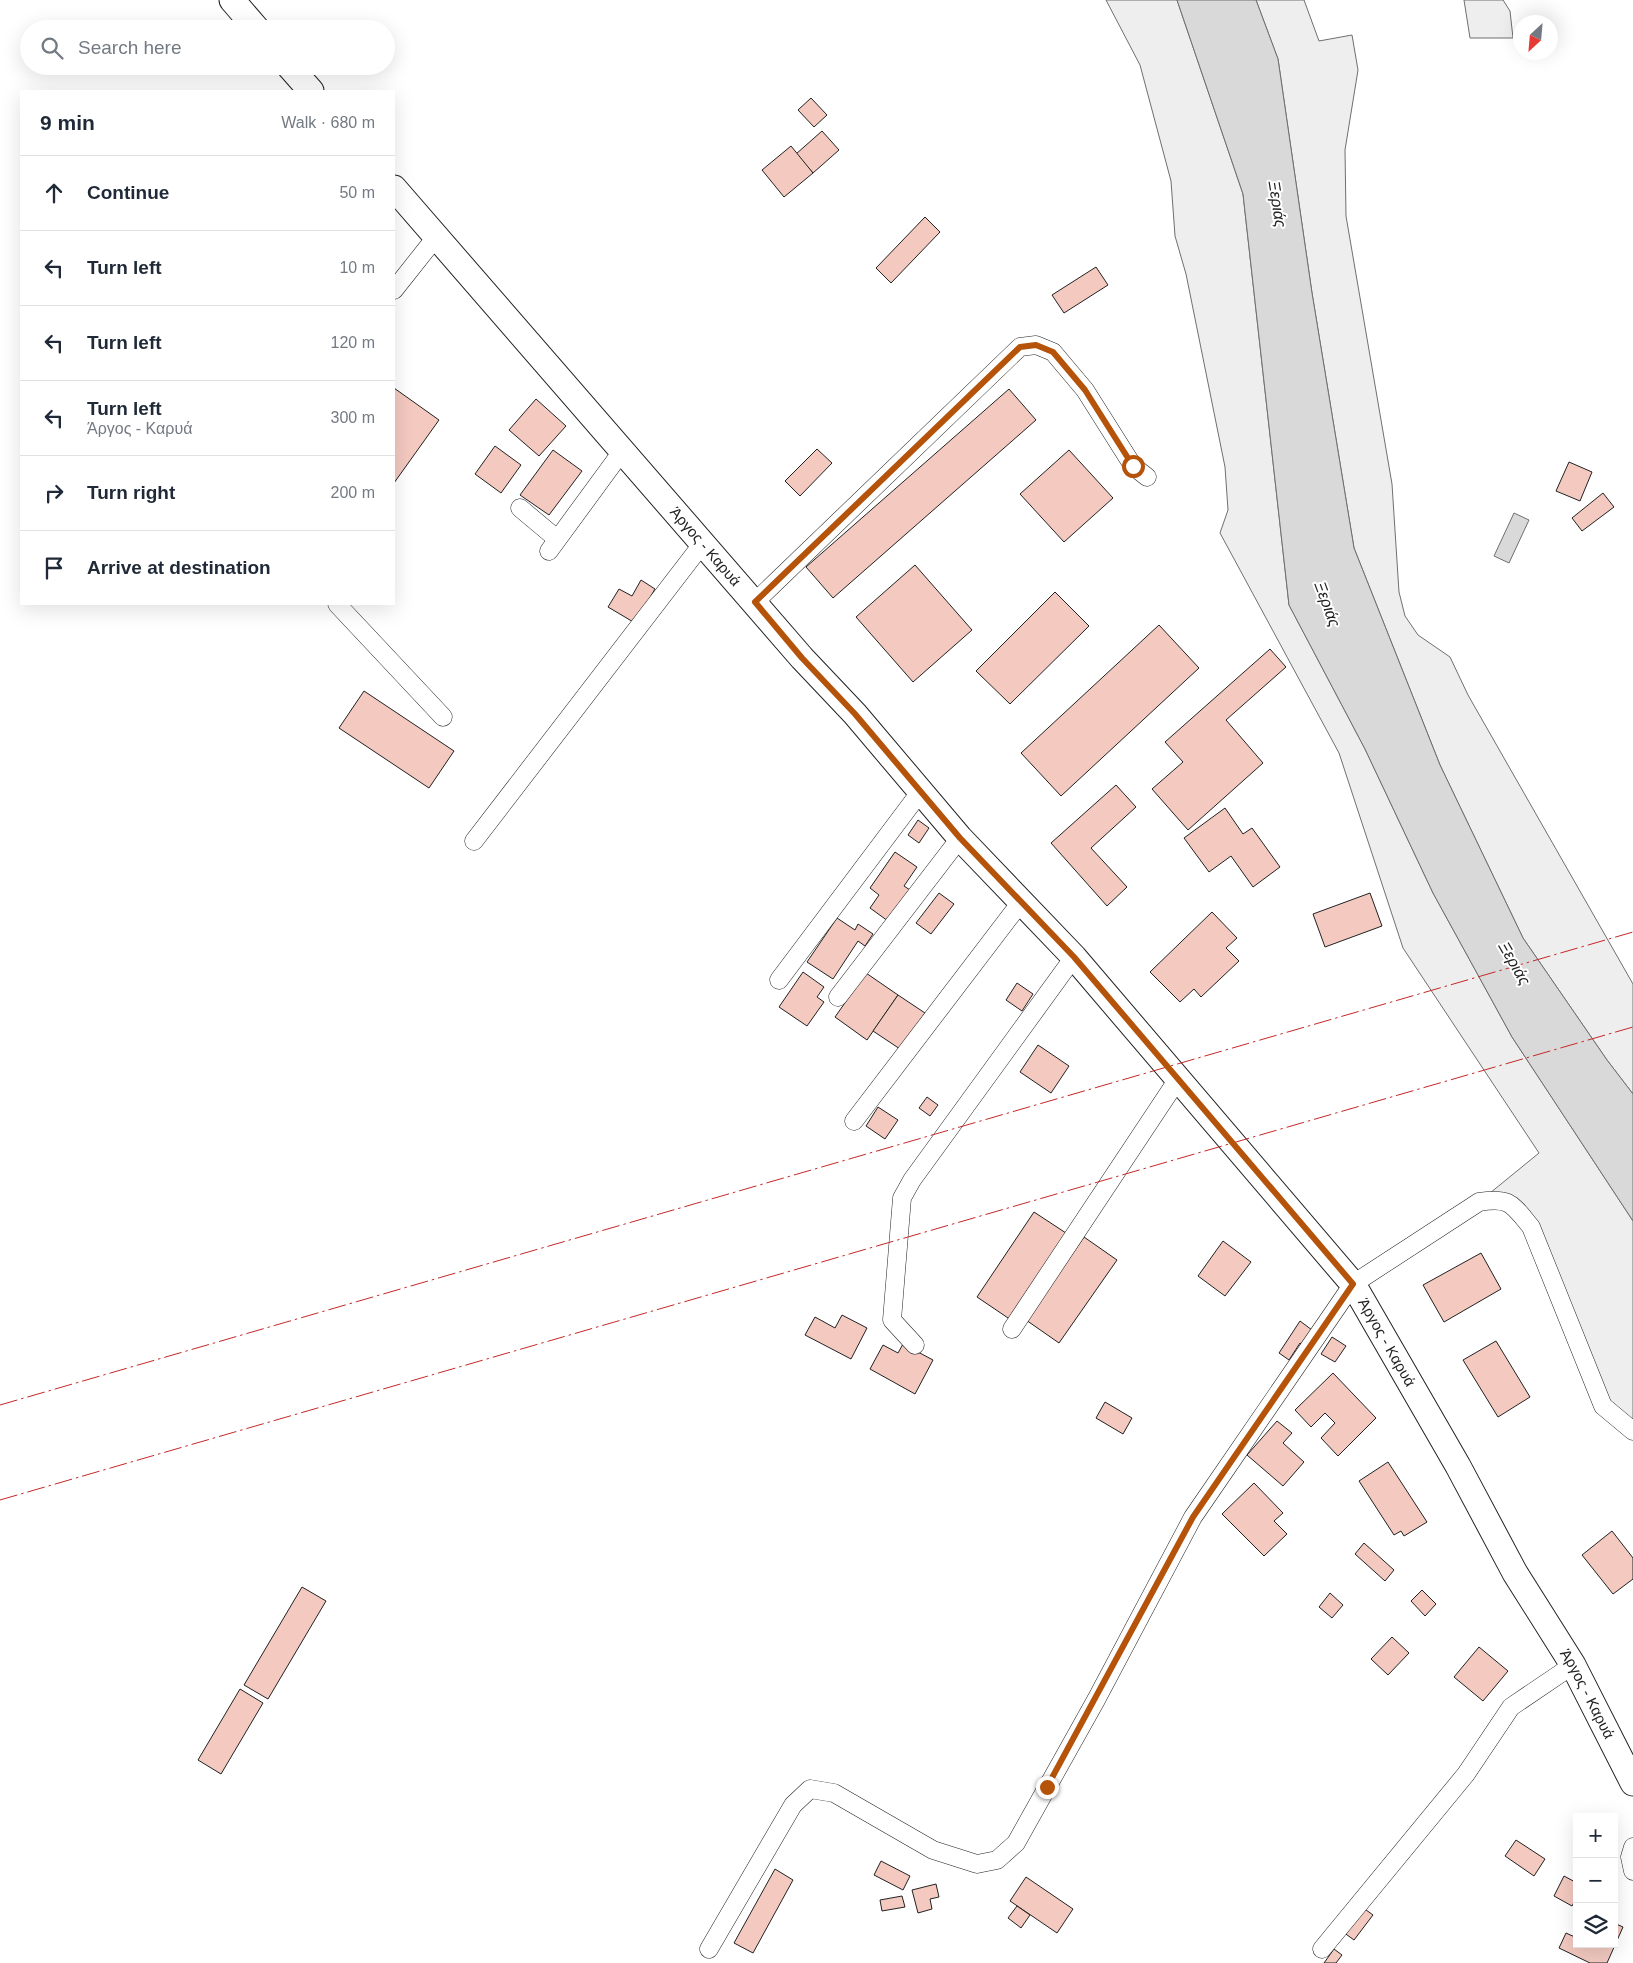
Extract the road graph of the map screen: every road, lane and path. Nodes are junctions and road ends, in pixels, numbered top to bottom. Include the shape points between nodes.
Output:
1 (232, 0) edge
2 (249, 20) edge
3 (297, 75) edge
4 (310, 90) edge
5 (395, 189) edge
6 (436, 237) junction
7 (395, 289) edge
8 (623, 450) junction
9 (1147, 477) dead end
10 (520, 508) dead end
11 (703, 543) junction
12 (755, 602) junction
13 (338, 605) edge
14 (443, 716) dead end
15 (921, 791) junction
16 (960, 838) junction
17 (474, 840) dead end
18 (1021, 902) junction
19 (1074, 957) junction
20 (779, 980) dead end
21 (838, 997) dead end
22 (1178, 1079) junction
23 (854, 1121) dead end
24 (1353, 1284) junction
25 (1012, 1329) dead end
26 (916, 1346) dead end
27 (1633, 1431) edge
28 (1573, 1664) junction
29 (1633, 1783) edge
30 (1633, 1847) edge
31 (1633, 1871) edge
32 (709, 1949) dead end
33 (1322, 1949) dead end

1 - 2 main road
3 - 4 main road
5 - 6 main road, Άργος - Καρυά
6 - 7 street
6 - 8 main road, Άργος - Καρυά
8 - 10 street via 553,545
8 - 11 main road, Άργος - Καρυά
9 - 12 street via 1133,466 1085,390 1053,352 1036,345 1020,347
11 - 12 main road, Άργος - Καρυά
11 - 17 street
12 - 15 main road, Άργος - Καρυά
13 - 14 street
15 - 16 main road, Άργος - Καρυά
15 - 20 street
16 - 18 main road, Άργος - Καρυά
16 - 21 street
18 - 19 main road, Άργος - Καρυά
18 - 23 street
19 - 22 main road, Άργος - Καρυά
19 - 26 street via 902,1198 892,1320
22 - 24 main road, Άργος - Καρυά
22 - 25 street
24 - 27 street via 1479,1202 1500,1199 1515,1207 1531,1226 1603,1406
24 - 28 main road, Άργος - Καρυά via 1490,1523 1515,1573
24 - 32 street via 1193,1517 1016,1843 997,1860 977,1864 933,1850 834,1793 810,1789 793,1805
28 - 29 main road, Άργος - Καρυά
28 - 33 street via 1511,1707 1466,1774
30 - 31 street via 1630,1857

